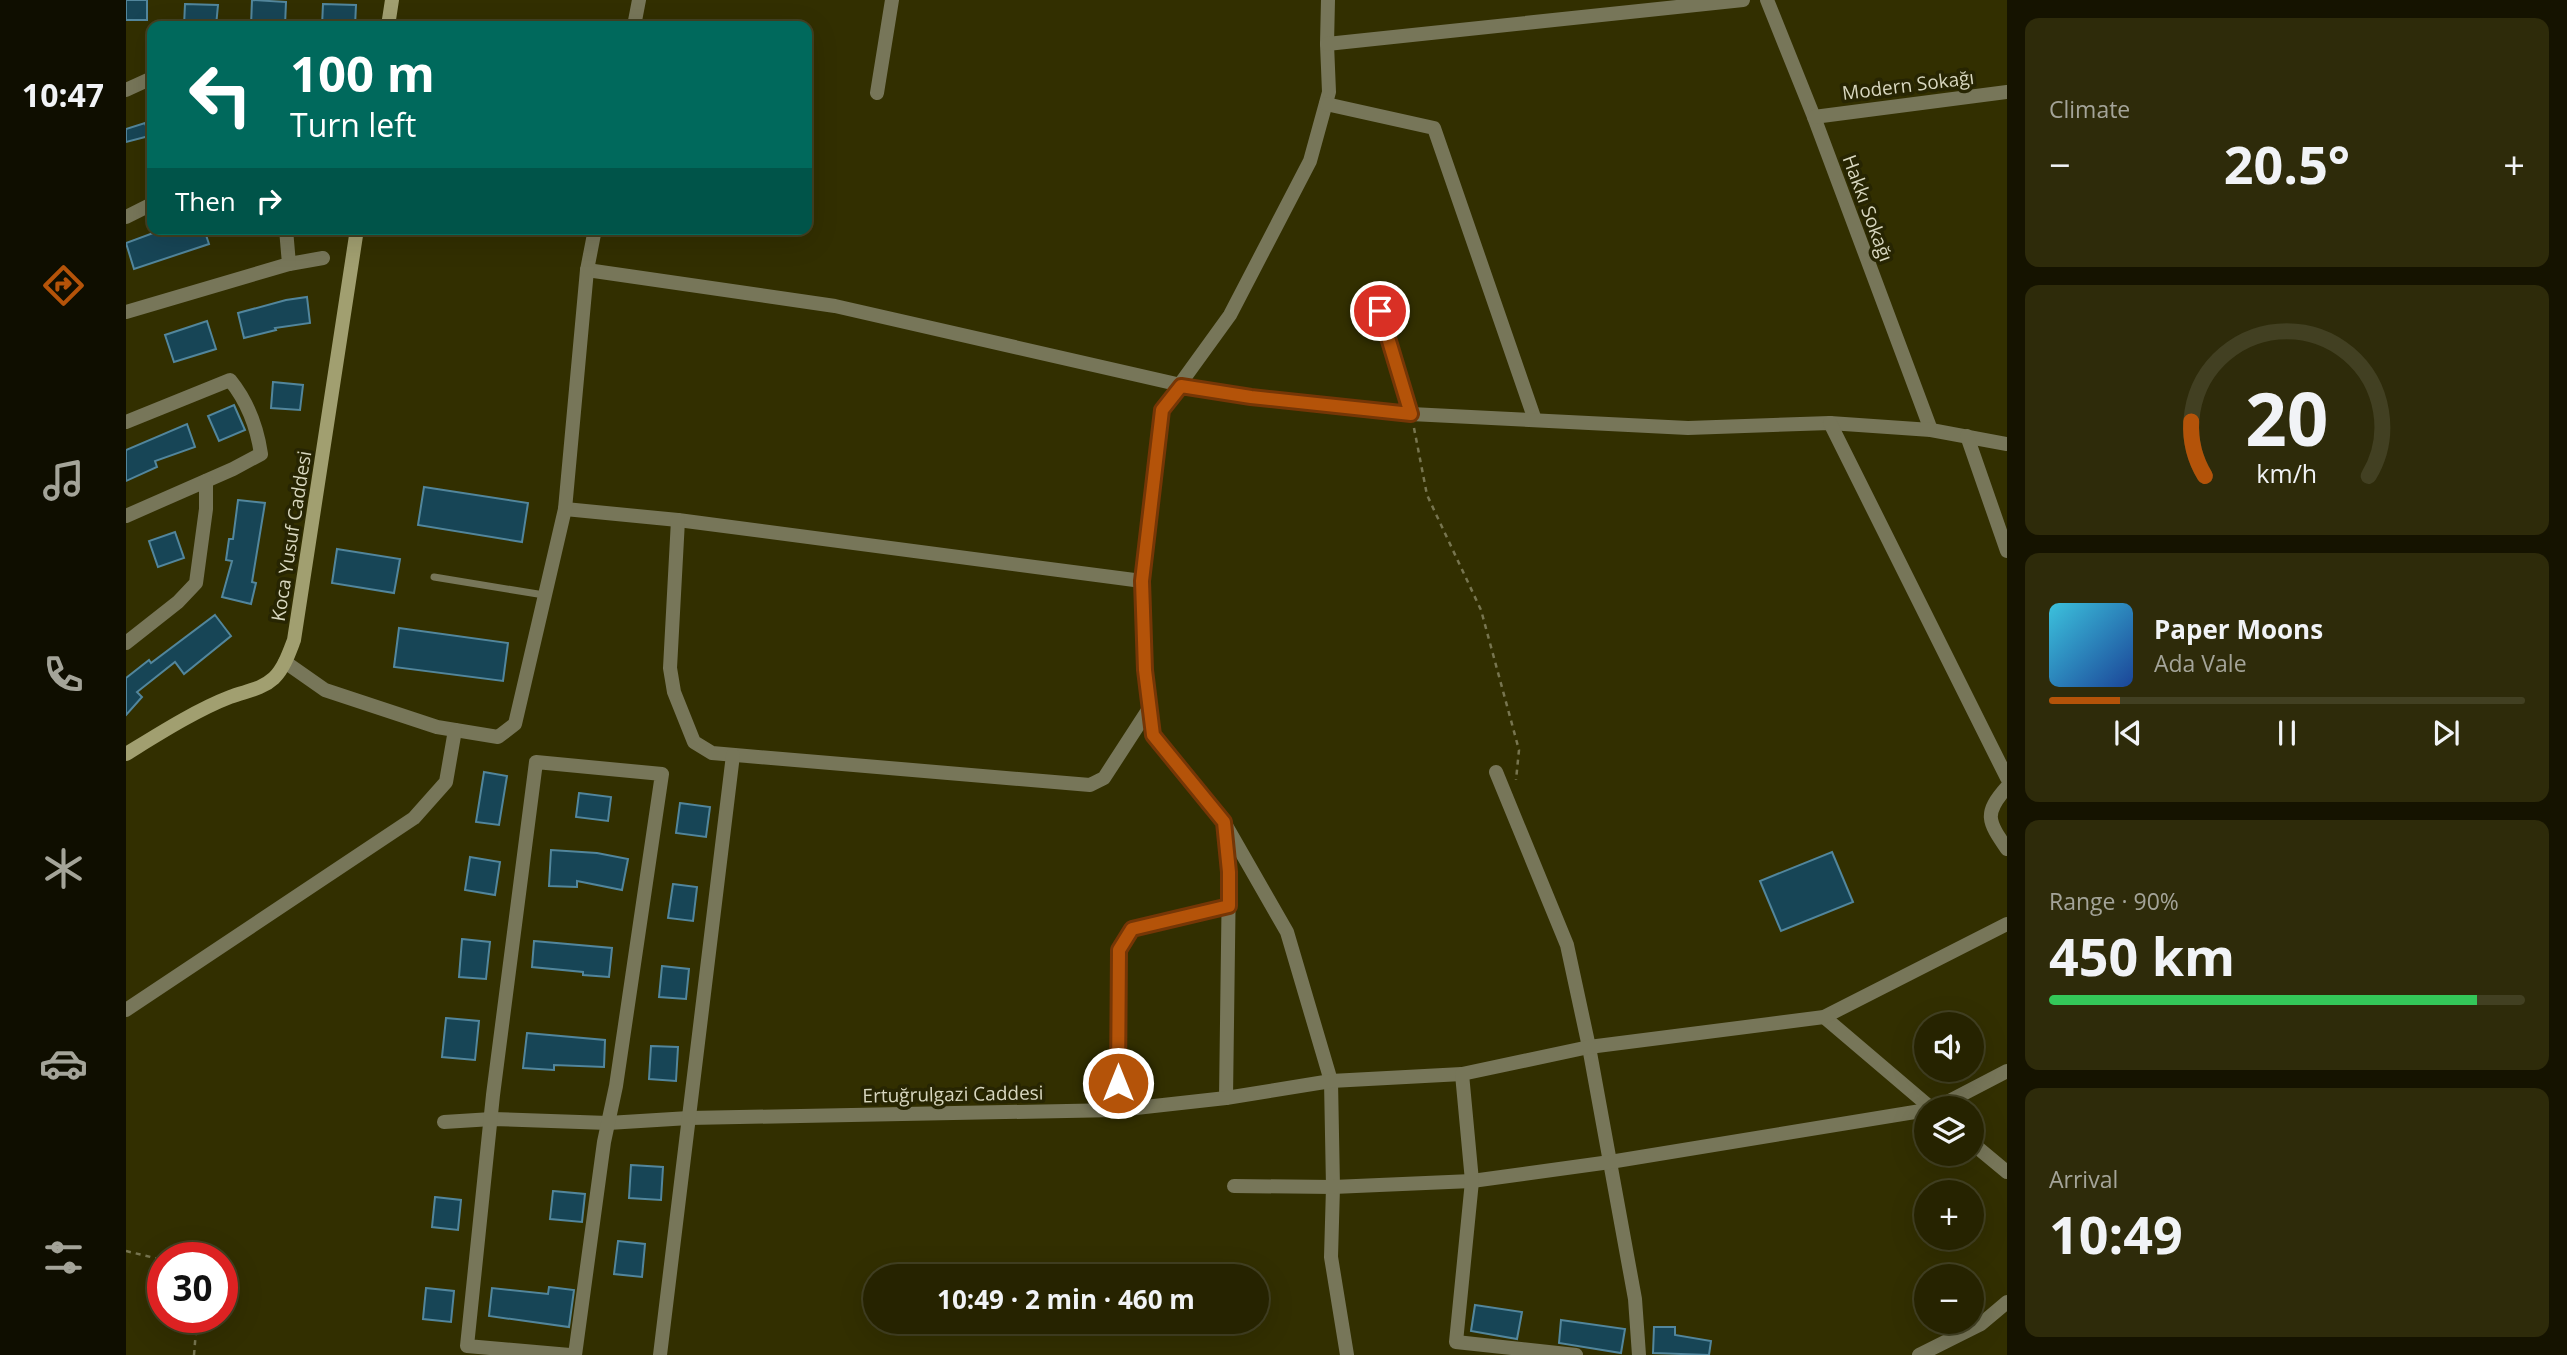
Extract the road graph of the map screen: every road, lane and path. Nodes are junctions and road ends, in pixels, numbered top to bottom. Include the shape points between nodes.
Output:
1 (392, 0) edge
2 (639, 0) edge
3 (892, 0) edge
4 (1328, 0) edge
5 (1743, 0) edge
6 (1767, 0) edge
7 (389, 21) edge
8 (635, 21) edge
9 (1327, 44) junction
10 (147, 80) edge
11 (126, 90) edge
12 (2007, 92) edge
13 (877, 93) dead end
14 (1325, 104) junction
15 (1814, 117) junction
16 (147, 206) edge
17 (126, 217) edge
18 (287, 235) edge
19 (356, 235) edge
20 (594, 235) edge
21 (323, 258) dead end
22 (289, 264) junction
23 (587, 270) junction
24 (1380, 311) dead end
25 (126, 312) edge
26 (1181, 386) junction
27 (1411, 414) junction
28 (1535, 420) junction
29 (126, 422) edge
30 (1830, 423) junction
31 (1931, 430) junction
32 (1967, 436) junction
33 (2007, 444) edge
34 (206, 481) junction
35 (565, 509) junction
36 (126, 516) edge
37 (678, 520) junction
38 (2007, 551) edge
39 (434, 577) dead end
40 (1142, 581) junction
41 (545, 596) junction
42 (126, 643) edge
43 (285, 662) junction
44 (1150, 707) junction
45 (455, 730) junction
46 (126, 754) edge
47 (733, 755) junction
48 (1496, 772) dead end
49 (2007, 778) edge
50 (2007, 787) edge
51 (1507, 799) junction
52 (1224, 822) junction
53 (2007, 849) edge
54 (1229, 906) junction
55 (2007, 923) edge
56 (126, 1010) edge
57 (1824, 1017) junction
58 (1589, 1047) junction
59 (2007, 1071) edge
60 (1462, 1074) junction
61 (1331, 1081) junction
62 (1916, 1096) edge
63 (1957, 1096) edge
64 (1226, 1098) junction
65 (1118, 1110) junction
66 (1914, 1112) edge
67 (689, 1118) junction
68 (492, 1119) junction
69 (444, 1122) dead end
70 (608, 1123) junction
71 (1984, 1153) edge
72 (1610, 1162) junction
73 (2007, 1172) edge
74 (1472, 1181) junction
75 (1234, 1186) dead end
76 (1333, 1187) junction
77 (126, 1251) edge
78 (147, 1256) edge
79 (2007, 1302) edge
80 (196, 1333) edge
81 (194, 1355) edge
82 (573, 1355) edge
83 (660, 1355) edge
84 (1347, 1355) edge
85 (1576, 1355) edge
86 (1640, 1355) edge
87 (1919, 1355) edge

1 - 7 street
2 - 8 street
3 - 13 street
4 - 9 street
5 - 9 street
6 - 15 street, Hakkı Sokağı
9 - 14 street via 1329,92
10 - 11 street
12 - 15 street, Modern Sokağı
14 - 26 street via 1310,161 1230,315
14 - 28 street via 1434,128
15 - 31 street, Hakkı Sokağı
16 - 17 street
18 - 22 street
19 - 43 street, Koca Yusuf Caddesi via 294,640
20 - 23 street
21 - 22 street
22 - 25 street
23 - 26 street via 835,306
23 - 35 street
24 - 27 street
26 - 27 street
26 - 40 street via 1162,410
27 - 28 street
27 - 51 path via 1427,495 1481,610 1517,737 1518,773
28 - 30 street via 1688,428
29 - 34 street via 230,380 241,394 261,454
30 - 31 street
30 - 49 street
31 - 32 street
32 - 33 street
32 - 38 street
34 - 36 street
34 - 42 street via 196,583
35 - 37 street
35 - 41 street
37 - 40 street
37 - 47 street via 670,668 674,692 694,742 712,753
39 - 41 lane
40 - 44 street
41 - 45 street via 515,724 498,737
43 - 45 street via 325,690
43 - 46 street, Koca Yusuf Caddesi via 274,678 255,690 230,697
44 - 47 street via 1104,778 1090,785
44 - 52 street via 1153,735
45 - 56 street via 446,782 414,818
47 - 67 street
48 - 51 street
50 - 53 street via 1991,806 1990,820
51 - 58 street via 1567,945
52 - 54 street
52 - 61 street via 1287,932
54 - 64 street
54 - 65 street via 1132,929 1119,950
55 - 57 street, Ertuğrulgazi Caddesi
57 - 58 street, Ertuğrulgazi Caddesi
57 - 62 street
58 - 60 street, Ertuğrulgazi Caddesi
58 - 72 street
59 - 63 street
60 - 61 street, Ertuğrulgazi Caddesi
60 - 74 street
61 - 64 street, Ertuğrulgazi Caddesi
61 - 76 street
64 - 65 street, Ertuğrulgazi Caddesi
65 - 67 street, Ertuğrulgazi Caddesi
66 - 72 street
67 - 70 street, Ertuğrulgazi Caddesi
67 - 83 street
68 - 69 street, Ertuğrulgazi Caddesi
68 - 70 street, Ertuğrulgazi Caddesi
68 - 70 street via 536,762 662,774
68 - 82 street via 467,1346
70 - 82 street
71 - 73 street
72 - 74 street
72 - 86 street via 1635,1299
74 - 76 street
74 - 85 street via 1456,1342
75 - 76 street
76 - 84 street via 1331,1256
77 - 78 path
79 - 87 street via 1981,1324
80 - 81 path

